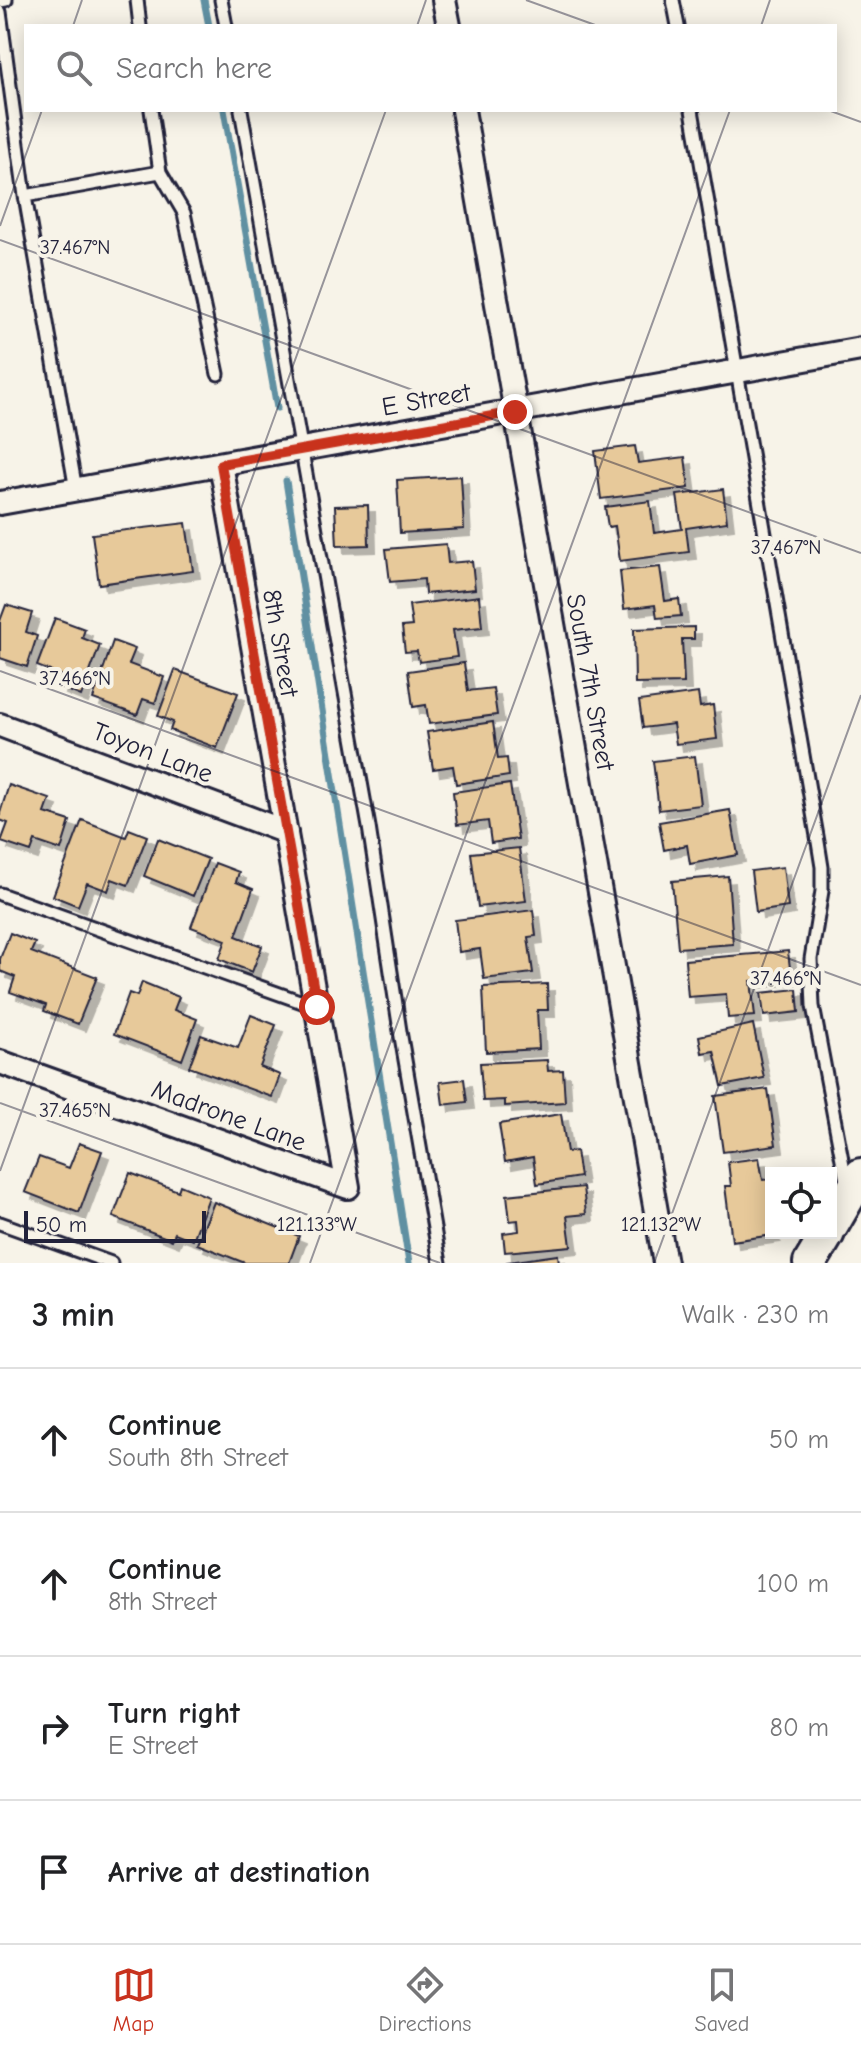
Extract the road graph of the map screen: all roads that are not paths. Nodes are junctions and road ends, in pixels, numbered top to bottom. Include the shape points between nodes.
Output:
1 (6, 0) edge
2 (137, 0) edge
3 (221, 0) edge
4 (444, 0) edge
5 (673, 0) edge
6 (0, 1) edge
7 (0, 12) edge
8 (140, 24) edge
9 (226, 24) edge
10 (449, 24) edge
11 (678, 24) edge
12 (151, 112) edge
13 (241, 112) edge
14 (463, 112) edge
15 (692, 112) edge
16 (160, 172) junction
17 (25, 196) junction
18 (861, 349) edge
19 (737, 372) junction
20 (218, 374) dead end
21 (515, 412) junction
22 (301, 450) junction
23 (221, 464) junction
24 (76, 490) junction
25 (0, 503) edge
26 (0, 725) edge
27 (286, 832) junction
28 (0, 894) edge
29 (317, 1007) junction
30 (0, 1062) edge
31 (855, 1185) edge
32 (348, 1187) joint
33 (837, 1216) edge
34 (0, 1223) edge
35 (824, 1239) edge
36 (111, 1263) edge
37 (440, 1263) edge
38 (665, 1263) edge
39 (810, 1263) edge

1 - 6 lane
2 - 8 lane
3 - 9 lane
4 - 10 street
5 - 11 lane
7 - 17 lane
12 - 16 lane
13 - 22 lane
14 - 21 street, South 7th Street
15 - 19 lane
16 - 17 lane
16 - 20 lane via 184,213
17 - 24 lane
18 - 19 street, E Street
19 - 21 street, E Street
19 - 31 lane via 818,842 822,891 811,959 812,994
21 - 22 street, E Street
21 - 38 street, South 7th Street
22 - 23 street, E Street
22 - 37 lane
23 - 24 street, E Street
23 - 27 street, 8th Street
24 - 25 street, E Street
26 - 27 street, Toyon Lane
27 - 29 street, 8th Street
28 - 29 lane
29 - 32 street, 8th Street
30 - 32 street, Madrone Lane
31 - 33 street
34 - 36 lane
35 - 39 street

